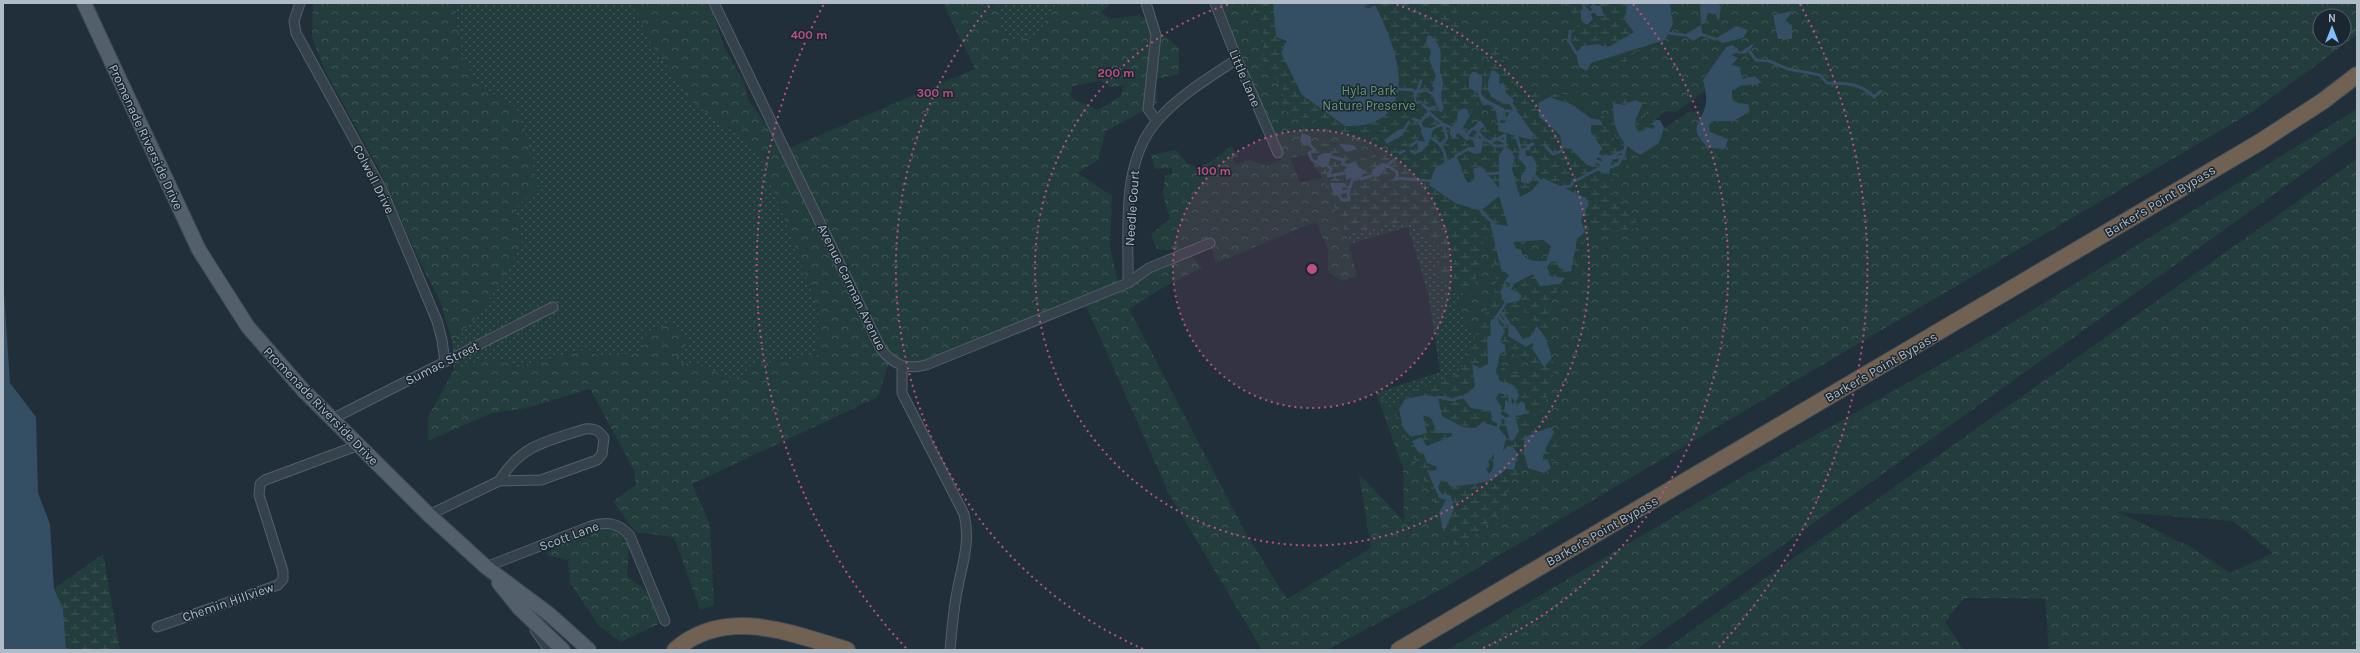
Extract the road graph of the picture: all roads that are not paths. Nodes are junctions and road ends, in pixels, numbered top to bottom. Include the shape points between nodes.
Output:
1 (84, 3) edge
2 (300, 3) edge
3 (714, 3) edge
4 (1146, 3) edge
5 (1215, 3) edge
6 (1237, 59) junction
7 (2357, 75) edge
8 (1156, 121) junction
9 (1278, 153) dead end
10 (1210, 244) dead end
11 (1128, 283) junction
12 (553, 307) dead end
13 (445, 362) junction
14 (902, 366) junction
15 (332, 419) junction
16 (359, 446) junction
17 (499, 481) junction
18 (429, 515) junction
19 (486, 567) junction
20 (519, 608) junction
21 (665, 621) dead end
22 (157, 626) dead end
23 (683, 645) edge
24 (550, 650) edge
25 (563, 650) edge
26 (589, 650) edge
27 (664, 650) edge
28 (675, 650) edge
29 (847, 650) edge
30 (950, 650) edge
31 (1399, 650) edge

1 - 15 main road, Promenade Riverside Drive via 187,227 211,272 248,327 272,357
2 - 13 street, Colwell Drive via 294,21 296,33 382,190 437,321
3 - 14 street, Avenue Carman Avenue via 881,349 890,360
4 - 8 street via 1156,34 1148,109
5 - 6 street, Little Lane
6 - 8 street, Needle Court via 1174,103
6 - 9 street, Little Lane
7 - 31 highway, Barker's Point Bypass via 2323,101 2253,146
8 - 11 street, Needle Court via 1132,170
10 - 11 street via 1149,268
11 - 14 street via 926,364 914,368
12 - 13 street, Sumac Street
13 - 15 street, Sumac Street
14 - 30 street via 902,393 964,514 967,528 967,546 956,592
15 - 16 main road, Promenade Riverside Drive
16 - 18 main road, Promenade Riverside Drive
16 - 22 street, Chemin Hillview via 260,484 259,495 283,571 283,579 278,585
17 - 17 street via 540,480 597,460 602,454 604,438 600,432 585,428 539,444 509,465
17 - 18 street
18 - 19 main road, Promenade Riverside Drive
19 - 20 main road, Promenade Riverside Drive
19 - 21 street, Scott Lane via 591,526 613,523 624,528 630,536
19 - 26 main road, Promenade Riverside Drive via 549,614
20 - 24 street
20 - 25 main road, Promenade Riverside Drive
23 - 27 highway
23 - 28 highway
23 - 29 highway via 704,631 748,626 797,635

